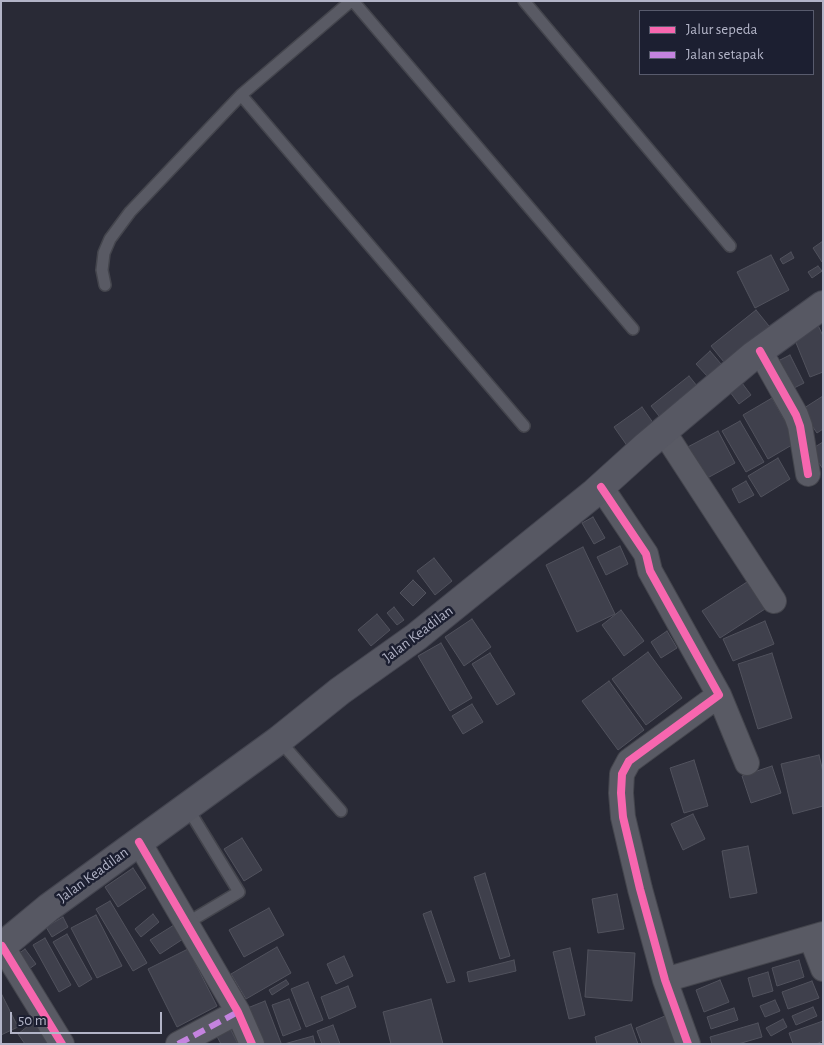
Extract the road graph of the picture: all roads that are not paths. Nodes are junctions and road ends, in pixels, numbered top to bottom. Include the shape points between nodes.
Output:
1 (352, 1) edge
2 (524, 1) edge
3 (242, 95) junction
4 (730, 246) dead end
5 (104, 285) dead end
6 (822, 309) edge
7 (634, 328) dead end
8 (760, 351) junction
9 (524, 426) dead end
10 (664, 432) junction
11 (808, 474) dead end
12 (597, 490) junction
13 (774, 601) dead end
14 (719, 695) junction
15 (280, 740) junction
16 (747, 763) dead end
17 (187, 807) junction
18 (341, 811) dead end
19 (139, 842) junction
20 (187, 923) junction
21 (817, 936) edge
22 (2, 946) edge
23 (823, 969) edge
24 (665, 980) junction
25 (238, 1012) junction
26 (62, 1044) edge
27 (178, 1044) edge
28 (252, 1044) edge
29 (688, 1044) edge

1 - 3 lane
1 - 7 lane
2 - 4 lane
3 - 5 lane via 130,212 110,239 104,253
3 - 9 lane
6 - 8 main road, Jalan Keadilan
8 - 10 main road, Jalan Keadilan
8 - 11 street via 796,415
10 - 12 main road, Jalan Keadilan
10 - 13 street
12 - 14 street via 646,554 650,571
12 - 15 main road, Jalan Keadilan via 416,638 340,691
14 - 16 street
14 - 24 street via 634,756 622,774 623,817
15 - 17 main road, Jalan Keadilan
15 - 18 lane
17 - 19 main road, Jalan Keadilan
17 - 20 lane via 239,892
19 - 20 street
19 - 22 main road, Jalan Keadilan
20 - 25 street
21 - 23 street
21 - 24 street
22 - 26 street
24 - 29 street
25 - 27 street
25 - 28 street

